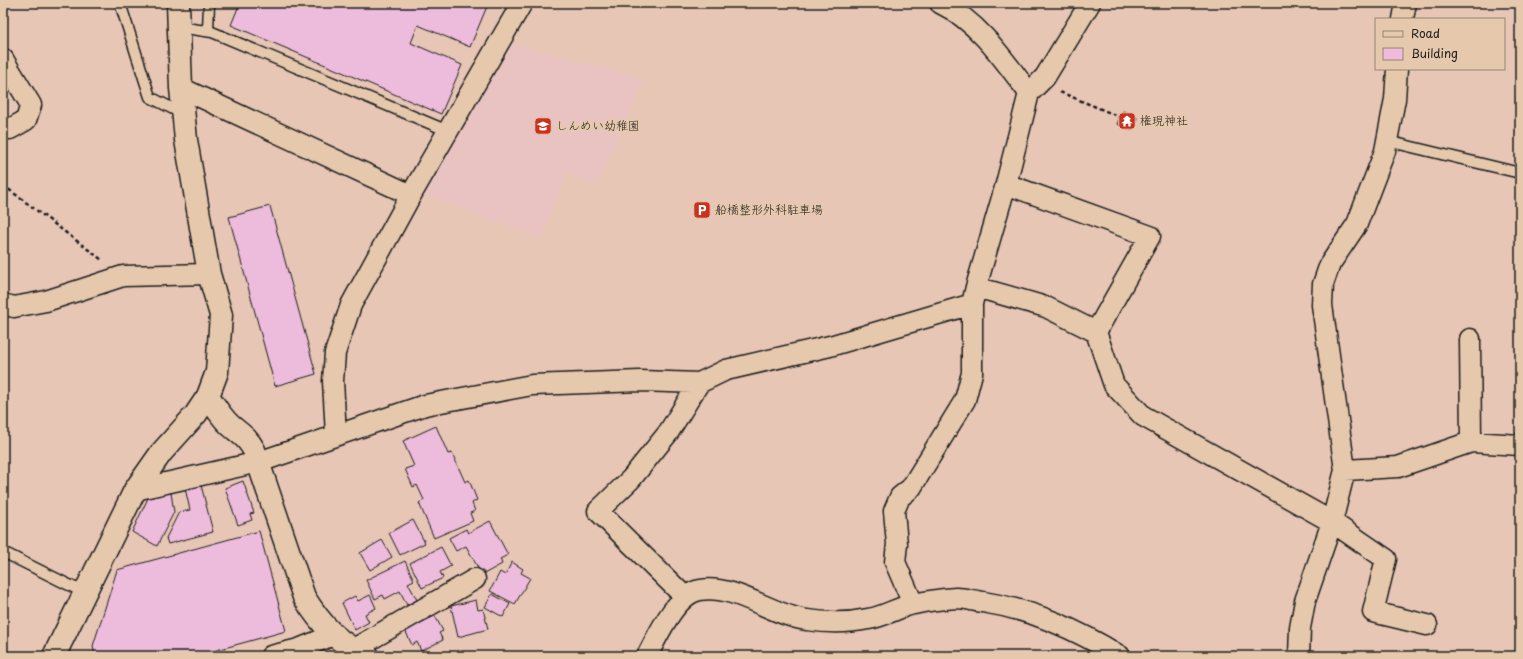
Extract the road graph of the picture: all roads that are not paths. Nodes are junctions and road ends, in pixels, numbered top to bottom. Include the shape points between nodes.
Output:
1 (120, 3) edge
2 (178, 3) edge
3 (209, 3) edge
4 (522, 3) edge
5 (940, 3) edge
6 (1090, 3) edge
7 (1406, 3) edge
8 (1403, 18) edge
9 (179, 27) junction
10 (208, 31) junction
11 (3, 60) edge
12 (1397, 70) edge
13 (181, 88) junction
14 (1034, 88) junction
15 (184, 115) junction
16 (3, 129) edge
17 (448, 131) junction
18 (1387, 141) junction
19 (1520, 173) edge
20 (1006, 184) junction
21 (412, 194) junction
22 (209, 274) junction
23 (974, 296) junction
24 (3, 304) edge
25 (1096, 332) junction
26 (1470, 339) dead end
27 (699, 382) junction
28 (208, 396) junction
29 (336, 435) junction
30 (1471, 442) junction
31 (1520, 445) edge
32 (259, 462) junction
33 (1345, 470) junction
34 (135, 490) junction
35 (1332, 522) junction
36 (3, 552) edge
37 (475, 579) dead end
38 (85, 593) junction
39 (684, 596) junction
40 (913, 604) junction
41 (1427, 625) dead end
42 (333, 635) junction
43 (299, 653) edge
44 (360, 653) edge
45 (54, 656) edge
46 (270, 656) edge
47 (647, 656) edge
48 (1120, 656) edge
49 (1299, 656) edge

1 - 15 lane via 150,97
2 - 9 street
3 - 10 lane
4 - 17 street
5 - 14 street via 971,25
6 - 14 street
7 - 8 street
9 - 10 lane
9 - 13 street
10 - 17 lane
11 - 16 street via 31,105 26,120
12 - 18 street via 1395,99
13 - 15 street
13 - 21 street
14 - 20 street
15 - 22 street
17 - 21 street
18 - 19 lane
18 - 33 street via 1357,224 1330,264 1323,284 1322,305
20 - 23 street
20 - 25 street via 1150,236
21 - 29 street via 351,305 335,353 333,381
22 - 24 street via 123,276 46,301 14,307
22 - 28 street via 221,315 217,372
23 - 25 street via 1046,307
23 - 27 street via 830,346 726,370
23 - 40 street via 972,373 965,400 911,488 900,497 894,512 897,544 895,562
25 - 35 street via 1114,385 1143,416
26 - 30 street
27 - 29 street via 640,381 532,385 425,405
27 - 39 street via 668,433 631,479 598,511
28 - 32 street via 229,424 247,438
28 - 34 street
29 - 32 street
30 - 31 street
30 - 33 street via 1398,467
32 - 34 street
32 - 42 street via 304,597 315,616
33 - 35 street
34 - 38 street
35 - 41 street via 1386,559 1373,612
35 - 49 street via 1305,601 1300,628
36 - 38 lane
37 - 44 street
38 - 45 street
39 - 40 street via 700,590 717,590 806,620 832,622 869,619
39 - 47 street via 661,629
40 - 48 street via 957,598 1000,605 1046,618 1083,634
42 - 43 street
42 - 44 street
43 - 46 street

